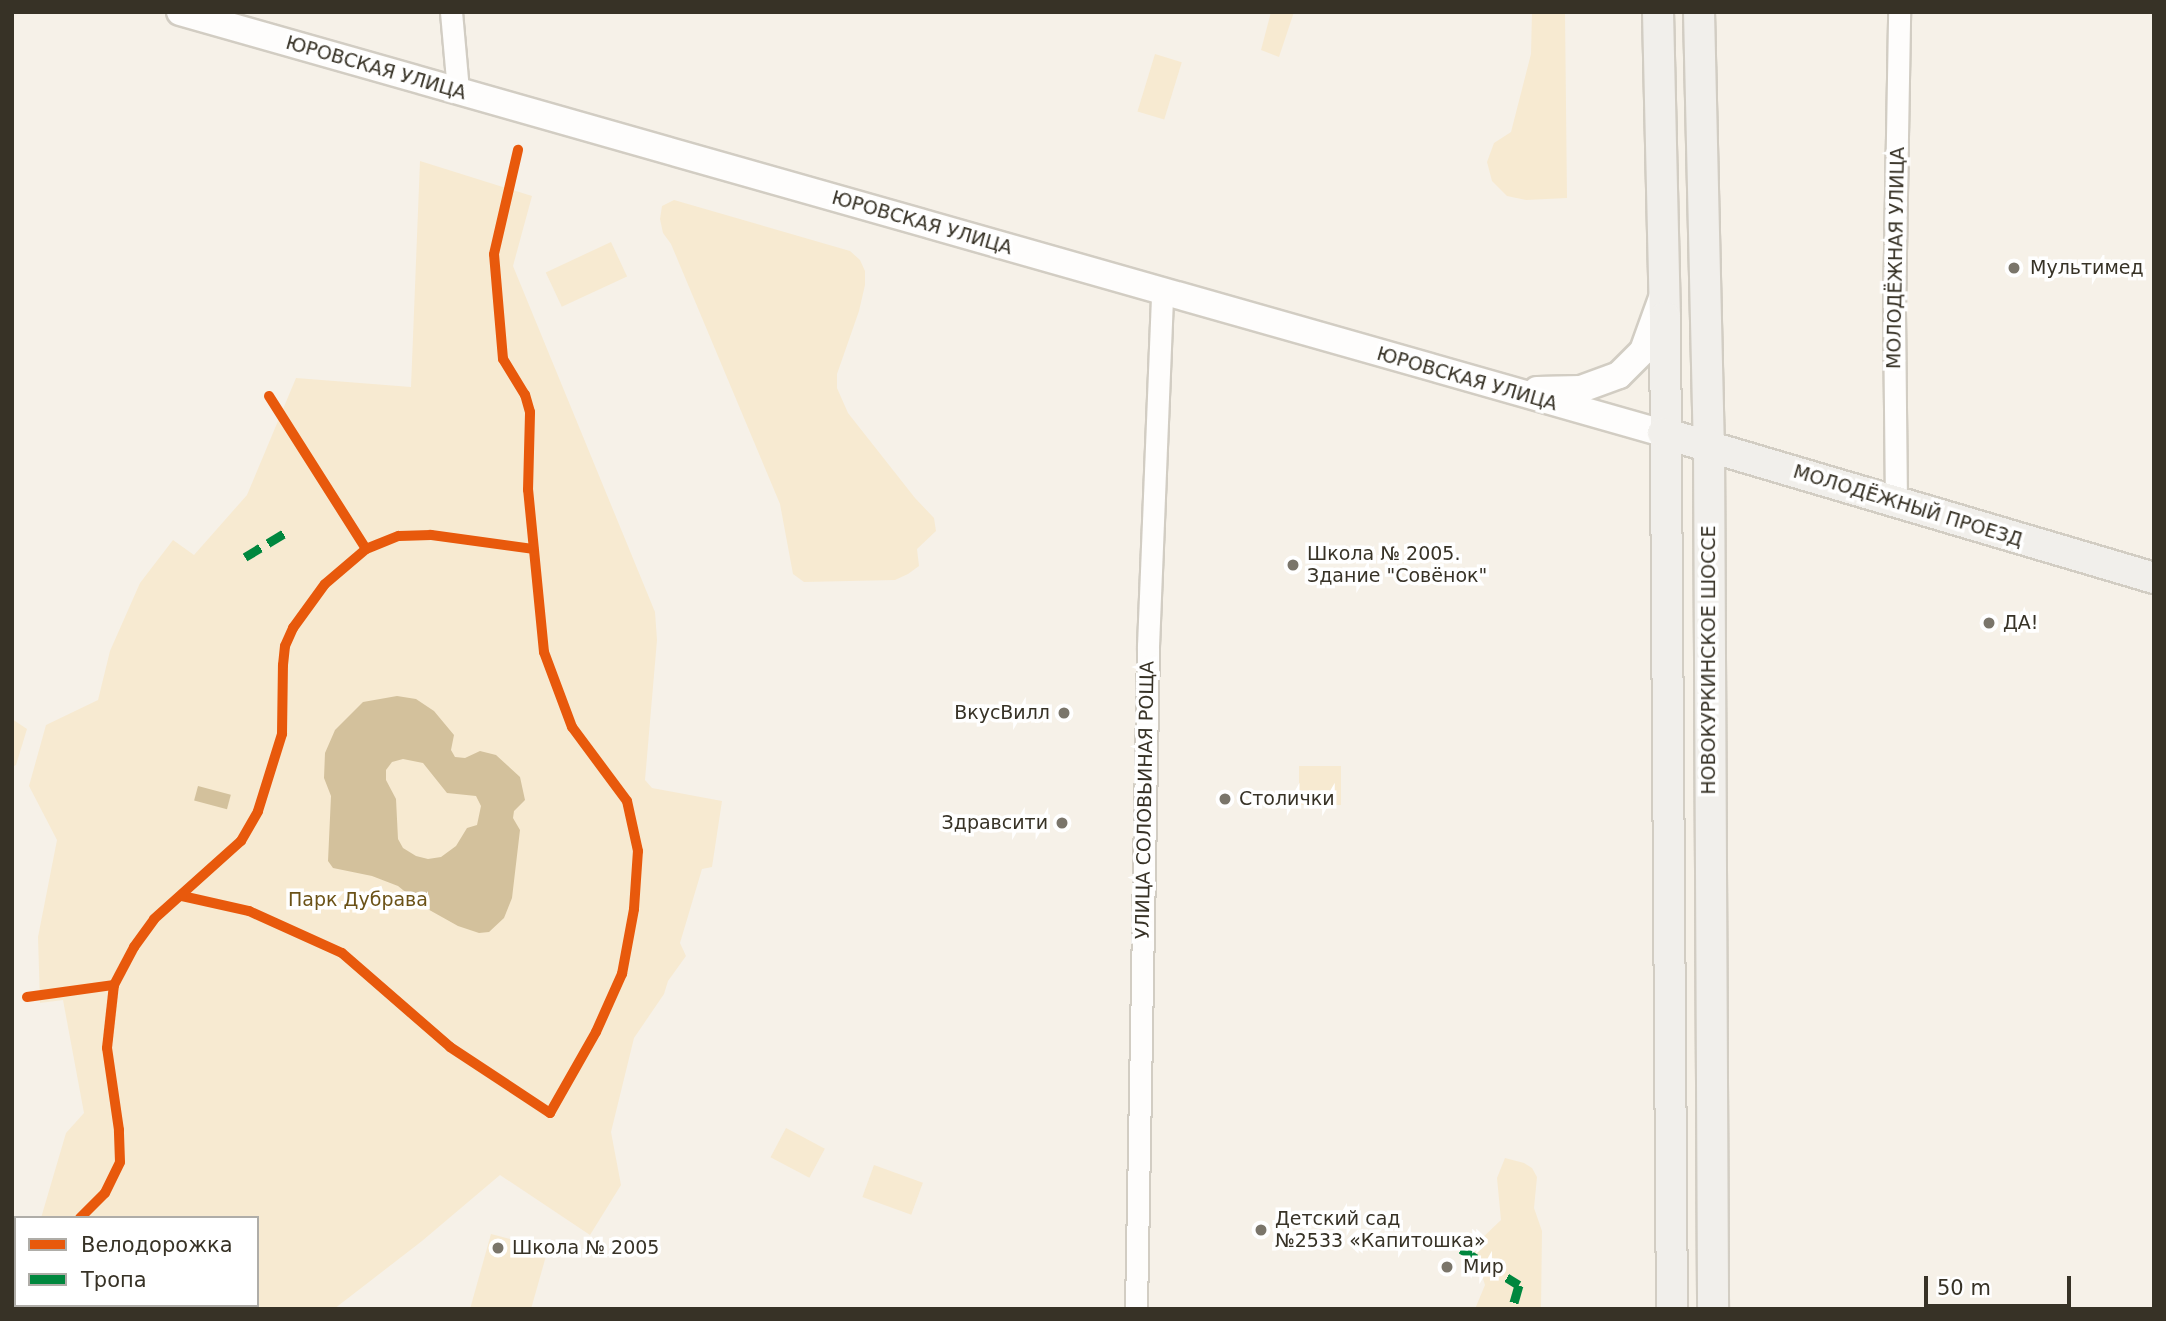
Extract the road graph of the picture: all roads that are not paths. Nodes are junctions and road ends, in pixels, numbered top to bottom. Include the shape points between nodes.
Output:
1 (180, 12) edge
2 (450, 12) edge
3 (1658, 12) edge
4 (1699, 12) edge
5 (1899, 12) edge
6 (457, 92) junction
7 (1162, 291) junction
8 (1663, 295) junction
9 (1504, 389) junction
10 (1663, 433) junction
11 (1709, 445) junction
12 (1896, 503) junction
13 (2154, 578) edge
14 (1136, 1309) edge
15 (1672, 1309) edge
16 (1713, 1309) edge

1 - 6 street, ЮРОВСКАЯ УЛИЦА
2 - 6 street
3 - 8 main road
4 - 11 main road, НОВОКУРКИНСКОЕ ШОССЕ
5 - 12 street, МОЛОДЁЖНАЯ УЛИЦА
6 - 7 street, ЮРОВСКАЯ УЛИЦА
7 - 9 street, ЮРОВСКАЯ УЛИЦА
7 - 14 street, УЛИЦА СОЛОВЬИНАЯ РОЩА via 1148,646
8 - 9 street via 1643,351 1619,375 1581,389
8 - 10 main road
9 - 10 street, ЮРОВСКАЯ УЛИЦА
10 - 11 main road, МОЛОДЁЖНЫЙ ПРОЕЗД
10 - 15 main road
11 - 12 main road, МОЛОДЁЖНЫЙ ПРОЕЗД
11 - 16 main road, НОВОКУРКИНСКОЕ ШОССЕ
12 - 13 main road, МОЛОДЁЖНЫЙ ПРОЕЗД

